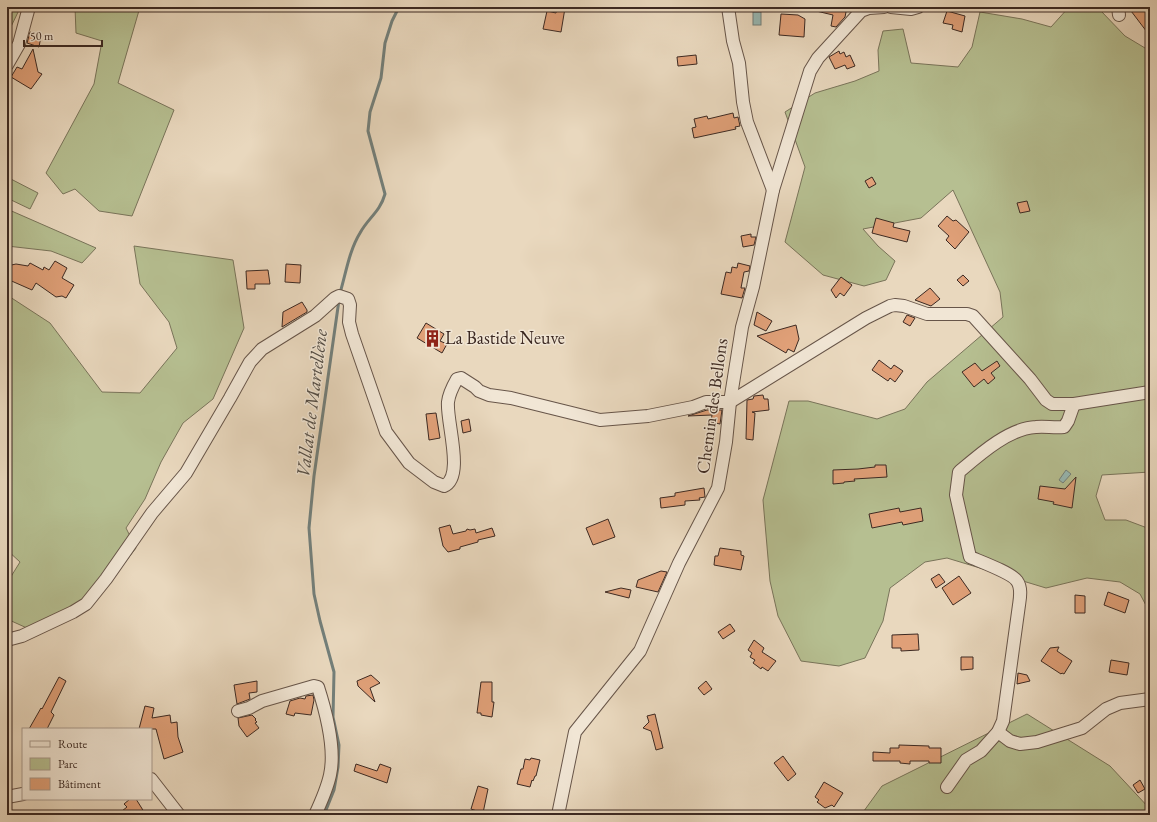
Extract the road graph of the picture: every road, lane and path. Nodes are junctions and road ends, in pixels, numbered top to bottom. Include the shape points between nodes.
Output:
1 (29, 7) edge
2 (728, 7) edge
3 (884, 7) edge
4 (891, 7) edge
5 (918, 7) edge
6 (7, 65) edge
7 (773, 190) junction
8 (1150, 392) edge
9 (730, 402) junction
10 (1074, 404) junction
11 (7, 640) edge
12 (1150, 699) edge
13 (238, 711) dead end
14 (998, 732) junction
15 (152, 780) edge
16 (946, 787) dead end
17 (22, 794) edge
18 (7, 798) edge
19 (179, 815) edge
20 (315, 815) edge
21 (558, 815) edge

1 - 6 street via 19,44
2 - 7 street via 747,122
3 - 7 street, Chemin des Bellons via 861,11 818,58 810,72
4 - 5 street
7 - 9 street, Chemin des Bellons via 742,327
8 - 10 street
9 - 10 street via 866,318 895,305 927,314 973,316 1046,400 1052,404
9 - 11 street via 706,402 648,416 600,420 489,395 461,378 457,379 448,402 454,470 452,479 444,486 434,482 409,463 386,432 352,334 348,299 339,296 315,316 255,355 186,474 152,513 86,604 22,636
9 - 21 street, Chemin des Bellons via 718,488 640,651 575,732
10 - 14 street via 1064,427 1035,426 1015,432 987,448 959,472 956,495 970,557 1008,574 1017,580 1020,589 1003,721
12 - 14 street via 1120,703 1106,709 1082,728 1037,742 1020,744 1010,741
13 - 20 street via 267,699 318,687 332,748 330,773
14 - 16 street via 982,751 966,760
15 - 19 street
17 - 18 street

